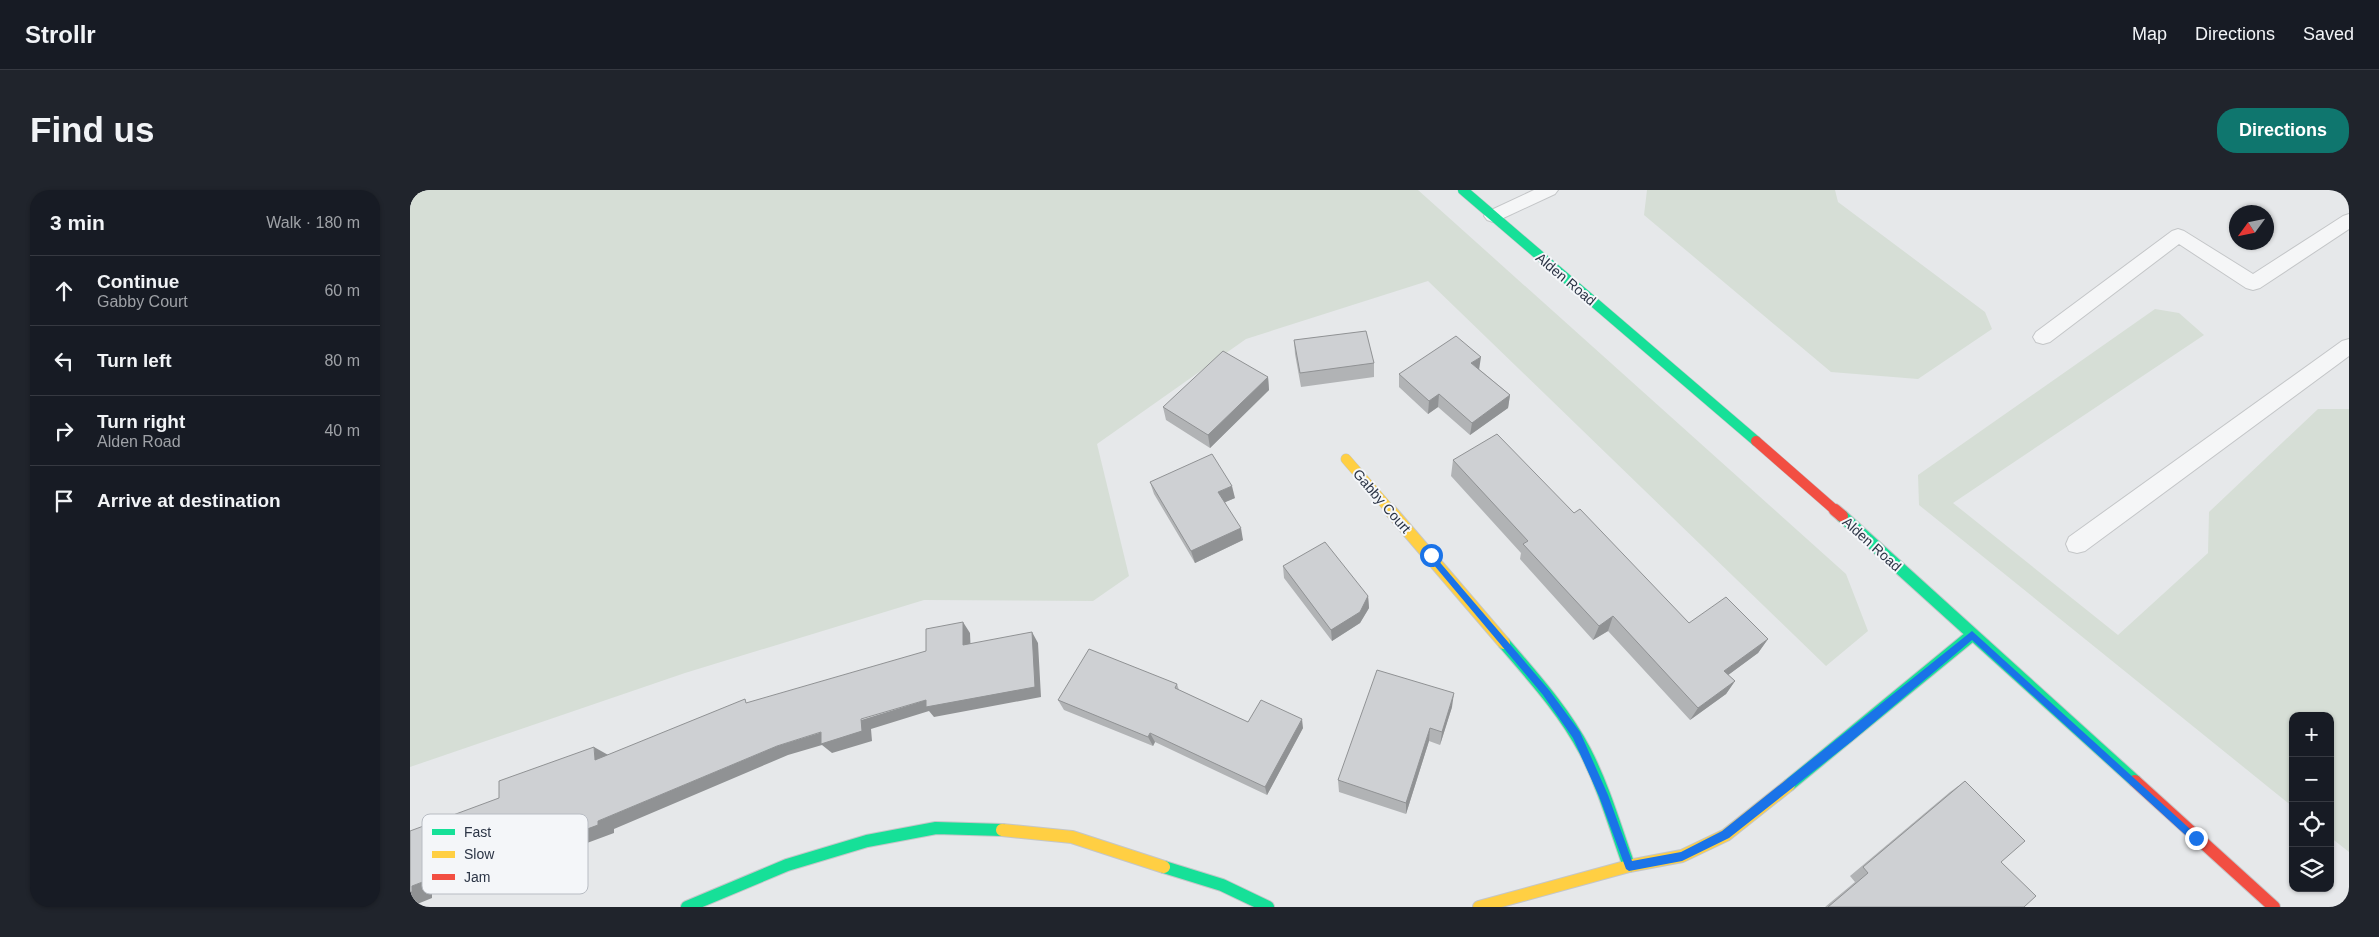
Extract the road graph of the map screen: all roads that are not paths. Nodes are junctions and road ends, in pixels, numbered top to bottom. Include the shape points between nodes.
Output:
1 (1463, 190) edge
2 (1549, 190) edge
3 (1493, 216) junction
4 (2349, 220) edge
5 (2044, 337) dead end
6 (2349, 346) edge
7 (1346, 459) dead end
8 (2077, 544) dead end
9 (1972, 635) junction
10 (1629, 866) junction
11 (687, 907) edge
12 (1268, 907) edge
13 (1479, 907) edge
14 (2274, 907) edge

1 - 3 street, Alden Road
2 - 3 lane
3 - 9 street, Alden Road via 1792,471
4 - 5 lane via 2254,284 2178,235
6 - 8 lane
7 - 10 street, Gabby Court via 1546,692 1576,735 1604,795
9 - 10 street via 1726,835 1682,856
9 - 14 street, Alden Road
10 - 13 street
11 - 12 street via 787,865 867,841 936,828 1008,830 1072,837 1222,885

